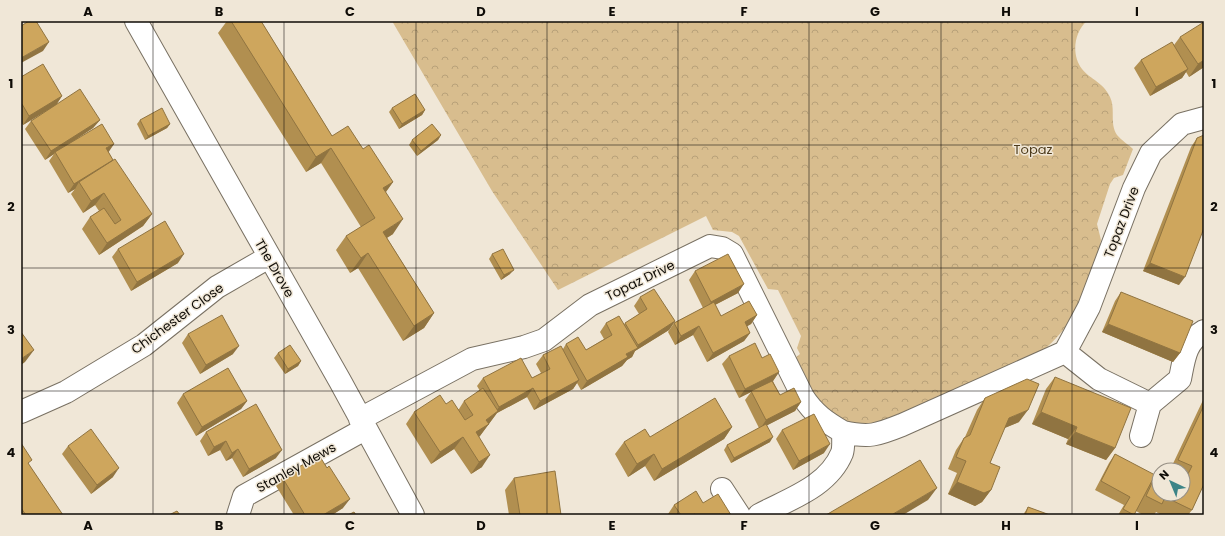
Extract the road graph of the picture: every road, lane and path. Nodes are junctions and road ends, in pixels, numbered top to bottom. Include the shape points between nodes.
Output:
1 (136, 21) edge
2 (1204, 118) edge
3 (269, 257) junction
4 (1204, 331) edge
5 (1065, 352) junction
6 (1150, 404) junction
7 (21, 412) edge
8 (363, 424) junction
9 (843, 432) junction
10 (1141, 436) dead end
11 (722, 490) dead end
12 (238, 515) edge
13 (413, 515) edge
14 (739, 515) edge
15 (759, 515) edge

1 - 3 street, The Drove
2 - 5 street, Topaz Drive via 1182,124 1151,153 1134,188 1089,307
3 - 7 street, Chichester Close via 217,287 144,345 66,392
3 - 8 street, The Drove
4 - 6 street via 1194,337 1185,352 1180,379
5 - 6 street via 1099,379
5 - 9 street, Topaz Drive via 877,435 861,436
6 - 10 street
8 - 9 street, Topaz Drive via 472,359 524,348 544,340 590,305 710,246 722,248 732,254 803,397 812,411
8 - 12 street, Stanley Mews via 244,496
8 - 13 street, The Drove
9 - 15 street via 843,452 832,472 821,481
11 - 14 street

